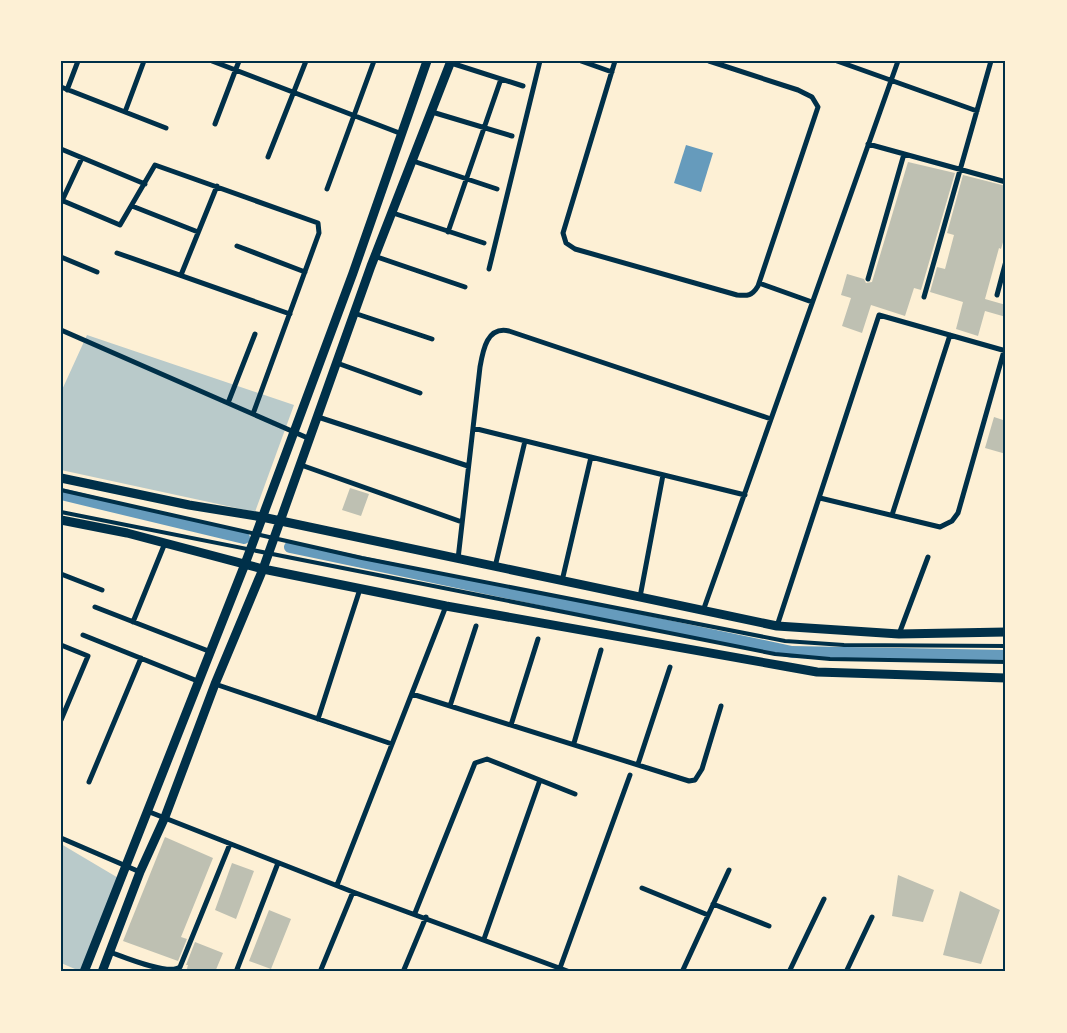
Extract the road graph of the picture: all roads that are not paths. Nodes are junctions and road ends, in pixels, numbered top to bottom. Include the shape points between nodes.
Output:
1 (78, 61) edge
2 (144, 61) edge
3 (212, 61) edge
4 (239, 61) edge
5 (306, 61) edge
6 (374, 61) edge
7 (428, 61) edge
8 (540, 61) edge
9 (581, 61) edge
10 (615, 61) edge
11 (709, 61) edge
12 (837, 61) edge
13 (898, 61) edge
14 (991, 61) edge
15 (451, 62) edge
16 (235, 72) junction
17 (612, 72) junction
18 (501, 79) junction
19 (891, 81) junction
20 (523, 86) dead end
21 (64, 89) edge
22 (294, 94) junction
23 (977, 110) junction
24 (125, 112) junction
25 (432, 112) junction
26 (354, 116) junction
27 (215, 124) dead end
28 (166, 128) dead end
29 (484, 128) junction
30 (402, 134) junction
31 (512, 136) dead end
32 (868, 144) junction
33 (61, 149) edge
34 (904, 154) junction
35 (268, 157) dead end
36 (82, 158) junction
37 (413, 161) junction
38 (960, 170) junction
39 (466, 180) junction
40 (1006, 182) edge
41 (145, 184) junction
42 (217, 186) junction
43 (327, 189) dead end
44 (497, 189) dead end
45 (62, 201) edge
46 (132, 206) junction
47 (393, 213) junction
48 (198, 232) junction
49 (448, 232) junction
50 (484, 243) dead end
51 (237, 246) dead end
52 (117, 253) dead end
53 (374, 256) junction
54 (61, 257) edge
55 (1006, 260) edge
56 (489, 269) dead end
57 (97, 272) dead end
58 (305, 272) junction
59 (181, 275) junction
60 (868, 279) dead end
61 (759, 282) junction
62 (465, 287) dead end
63 (996, 295) dead end
64 (924, 297) dead end
65 (812, 302) junction
66 (354, 313) junction
67 (290, 314) junction
68 (61, 330) edge
69 (254, 334) dead end
70 (950, 335) junction
71 (432, 339) dead end
72 (1005, 351) edge
73 (336, 363) junction
74 (420, 393) dead end
75 (228, 403) junction
76 (253, 414) junction
77 (318, 417) junction
78 (771, 418) junction
79 (473, 428) junction
80 (293, 432) junction
81 (310, 439) junction
82 (525, 441) junction
83 (592, 457) junction
84 (301, 465) junction
85 (468, 466) junction
86 (663, 475) junction
87 (61, 478) edge
88 (61, 490) edge
89 (744, 495) junction
90 (820, 498) junction
91 (61, 512) edge
92 (892, 515) junction
93 (262, 517) junction
94 (61, 520) edge
95 (281, 521) junction
96 (462, 522) junction
97 (257, 533) junction
98 (275, 537) junction
99 (165, 543) junction
100 (250, 548) junction
101 (270, 552) junction
102 (928, 557) dead end
103 (458, 559) junction
104 (245, 564) junction
105 (495, 567) junction
106 (263, 568) junction
107 (61, 574) edge
108 (562, 582) junction
109 (361, 587) junction
110 (102, 590) dead end
111 (640, 597) junction
112 (446, 606) junction
113 (95, 607) dead end
114 (703, 612) junction
115 (133, 622) junction
116 (476, 626) dead end
117 (777, 626) junction
118 (1006, 632) edge
119 (899, 634) junction
120 (83, 635) dead end
121 (538, 639) dead end
122 (61, 644) edge
123 (1006, 646) edge
124 (601, 650) dead end
125 (212, 652) junction
126 (142, 658) junction
127 (1006, 662) edge
128 (670, 667) dead end
129 (1006, 678) edge
130 (200, 682) junction
131 (215, 684) junction
132 (412, 694) junction
133 (450, 706) junction
134 (721, 706) dead end
135 (318, 719) junction
136 (61, 720) edge
137 (511, 725) junction
138 (574, 743) junction
139 (392, 744) junction
140 (638, 764) junction
141 (630, 775) dead end
142 (540, 780) junction
143 (89, 782) dead end
144 (575, 794) dead end
145 (148, 811) junction
146 (165, 818) junction
147 (61, 838) edge
148 (230, 844) junction
149 (278, 863) junction
150 (125, 865) junction
151 (729, 870) dead end
152 (140, 872) junction
153 (337, 885) junction
154 (642, 888) dead end
155 (353, 892) junction
156 (824, 899) dead end
157 (713, 904) junction
158 (415, 913) junction
159 (708, 915) junction
160 (426, 917) junction
161 (872, 917) dead end
162 (769, 926) dead end
163 (484, 939) junction
164 (110, 952) junction
165 (560, 968) junction
166 (84, 972) edge
167 (102, 972) edge
168 (236, 972) edge
169 (320, 972) edge
170 (403, 972) edge
171 (570, 972) edge
172 (682, 972) edge
173 (789, 972) edge
174 (846, 972) edge

1 - 21 street
2 - 24 street
3 - 16 street
4 - 16 street
5 - 22 street
6 - 26 street
7 - 30 street
8 - 56 street
9 - 17 street
10 - 17 street
11 - 61 street via 798,90 812,98 818,107
12 - 19 street
13 - 19 street
14 - 23 street
15 - 18 street
15 - 25 street
16 - 22 street
16 - 27 street
17 - 61 street via 563,233 566,243 575,249 737,295 753,294
18 - 20 street
18 - 29 street
19 - 23 street
19 - 32 street
21 - 24 street
22 - 26 street
22 - 35 street
23 - 38 street
24 - 28 street
25 - 29 street
25 - 37 street
26 - 30 street
26 - 43 street
29 - 31 street
29 - 39 street
30 - 80 street
32 - 34 street
32 - 65 street
33 - 36 street
34 - 38 street
34 - 60 street
36 - 41 street
36 - 45 street
37 - 39 street
37 - 47 street
38 - 40 street
38 - 64 street
39 - 44 street
39 - 49 street
41 - 42 street via 155,165
41 - 46 street
42 - 48 street
42 - 58 street via 318,224 319,233
45 - 46 street via 120,225
46 - 48 street
47 - 49 street
47 - 53 street
48 - 59 street
49 - 50 street
51 - 58 street
52 - 59 street
53 - 62 street
53 - 66 street
54 - 57 street
55 - 63 street
58 - 67 street
59 - 67 street
61 - 65 street
65 - 78 street
66 - 71 street
66 - 73 street
67 - 76 street
68 - 75 street
69 - 75 street
70 - 72 street
70 - 90 street via 879,315
70 - 92 street
72 - 92 street via 956,517 940,527
73 - 74 street
73 - 77 street
75 - 76 street
76 - 80 street
77 - 81 street
77 - 85 street
78 - 79 street via 502,330 493,333 485,345
78 - 89 street
79 - 82 street
79 - 85 street
80 - 81 street
80 - 93 street
81 - 84 street
82 - 83 street
82 - 105 street
83 - 86 street
83 - 108 street
84 - 95 street
84 - 96 street
85 - 96 street
86 - 89 street
86 - 111 street
87 - 93 street
88 - 97 lane
89 - 114 street
90 - 92 street
90 - 117 street
91 - 100 lane
93 - 95 street
93 - 97 street
94 - 99 street
95 - 98 street
95 - 103 street
96 - 103 street
97 - 98 lane
97 - 100 street
98 - 101 street
98 - 123 lane via 362,558 785,641 844,645
99 - 104 street
99 - 115 street
100 - 101 lane
100 - 104 street
101 - 106 street
101 - 127 lane via 775,654 830,659
102 - 119 street
103 - 105 street
104 - 106 street
104 - 125 street
105 - 108 street
106 - 109 street
106 - 131 street
107 - 110 street
108 - 111 street
109 - 112 street
109 - 135 street
111 - 114 street
112 - 129 street via 817,672
112 - 132 street
113 - 115 street
114 - 117 street
115 - 125 street
116 - 133 street
117 - 119 street
118 - 119 street
120 - 126 street
121 - 137 street
122 - 136 street via 88,656
124 - 138 street
125 - 130 street
126 - 130 street
126 - 143 street
128 - 140 street
130 - 145 street
131 - 135 street
131 - 146 street
132 - 133 street
132 - 139 street
133 - 137 street
134 - 140 street via 702,769 695,780 689,781
135 - 139 street
137 - 138 street
138 - 140 street
139 - 153 street
141 - 165 street
142 - 144 street
142 - 158 street via 487,759 474,763
142 - 163 street
145 - 146 street
145 - 150 street
146 - 148 street
146 - 152 street
147 - 150 street
148 - 149 street
148 - 164 street via 180,967 166,970
149 - 153 street
149 - 168 street
150 - 152 street
150 - 166 street
151 - 157 street
152 - 164 street
153 - 155 street
154 - 159 street
155 - 158 street
155 - 169 street
156 - 173 street
157 - 159 street
157 - 162 street
158 - 160 street
159 - 172 street
160 - 163 street
160 - 170 street
161 - 174 street
163 - 165 street
164 - 167 street
165 - 171 street

